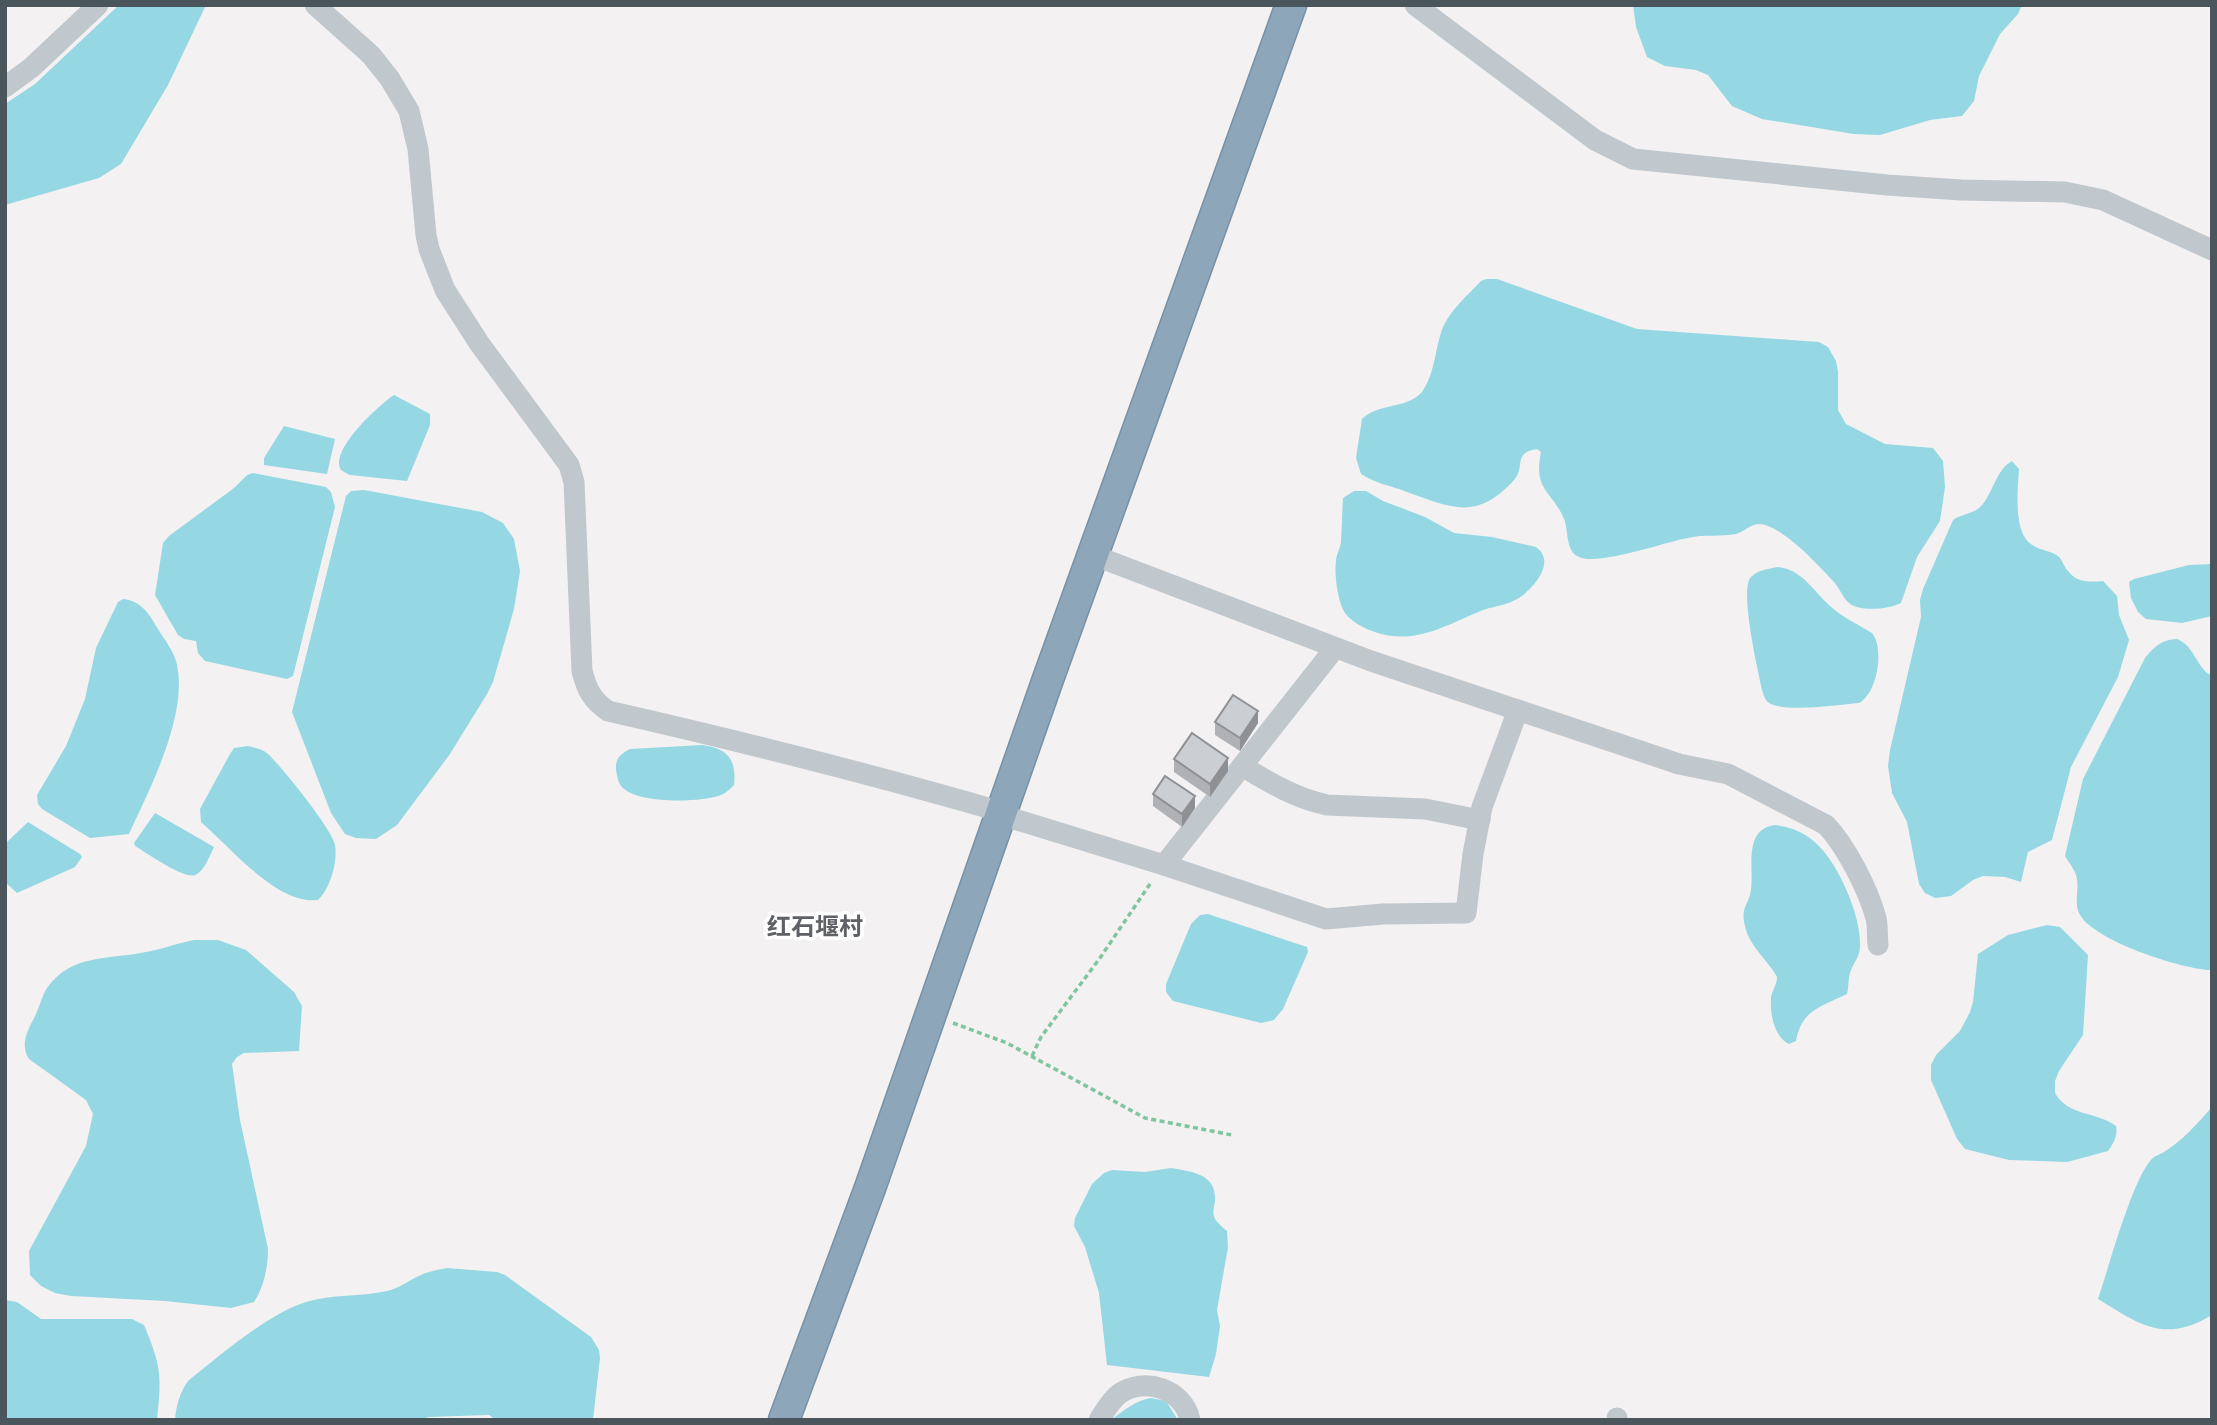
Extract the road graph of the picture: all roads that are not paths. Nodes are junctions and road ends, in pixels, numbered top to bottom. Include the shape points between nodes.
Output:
1 (98, 5) edge
2 (315, 5) edge
3 (1291, 5) edge
4 (1415, 5) edge
5 (5, 87) edge
6 (2212, 250) edge
7 (1093, 555) junction
8 (1335, 648) junction
9 (1518, 710) junction
10 (1242, 766) junction
11 (1002, 813) junction
12 (1479, 820) junction
13 (1164, 865) junction
14 (1878, 946) dead end
15 (784, 1420) edge
16 (1098, 1420) edge
17 (1190, 1420) edge

1 - 5 street
2 - 11 street via 371,55 409,111 418,149 426,235 445,290 569,465 574,482 582,671 594,702 608,711 841,766
3 - 7 highway
4 - 6 street via 1595,140 1633,159 1887,186 2064,192 2103,200
7 - 8 street
7 - 11 highway
8 - 9 street
8 - 10 street
9 - 12 street
9 - 14 street via 1679,764 1728,774 1826,825 1848,853 1868,899
10 - 12 street via 1311,802 1425,810
10 - 13 street
11 - 13 street
11 - 15 highway
12 - 13 street via 1466,913 1326,919
16 - 17 street via 1120,1393 1144,1385 1180,1399

